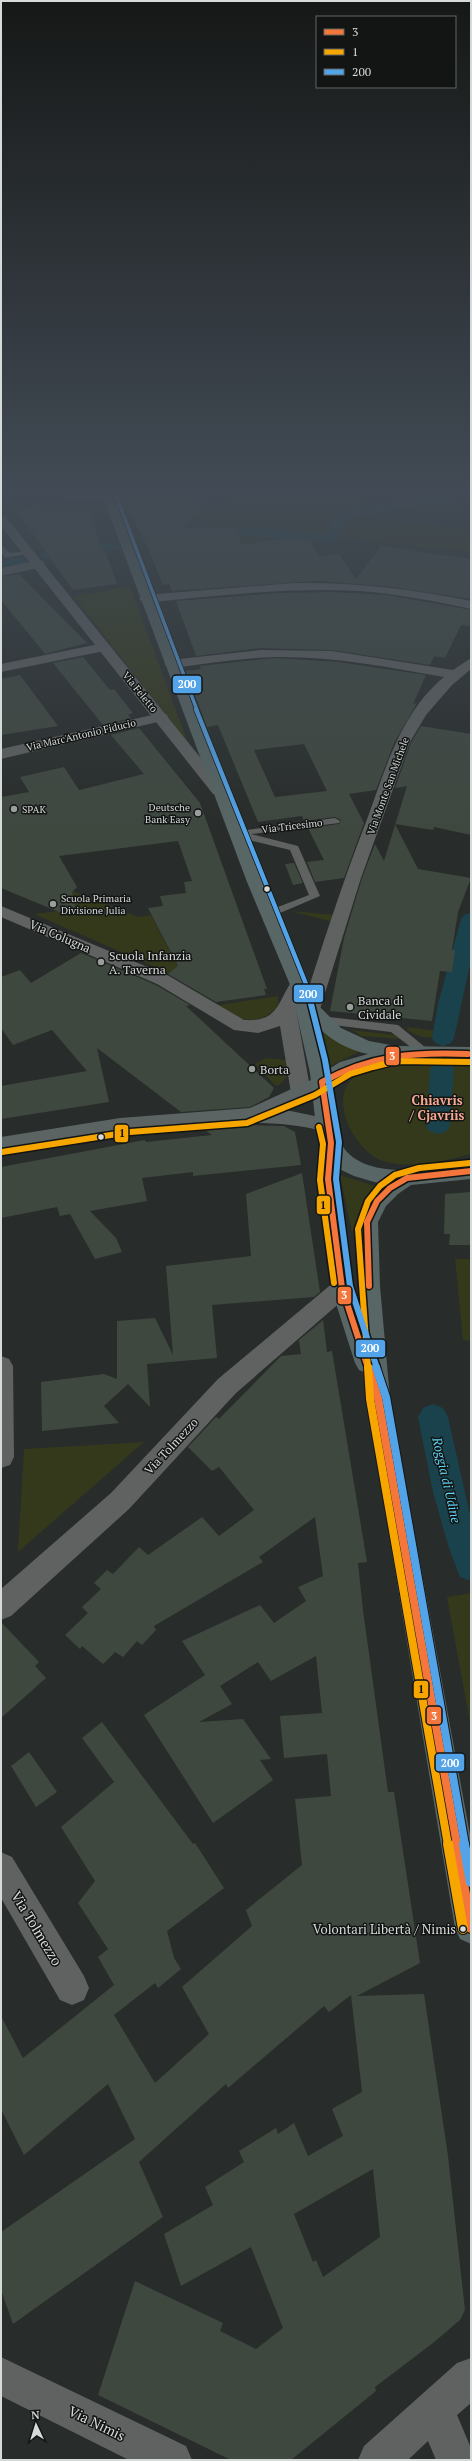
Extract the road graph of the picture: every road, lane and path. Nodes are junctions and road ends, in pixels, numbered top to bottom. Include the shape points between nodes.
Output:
1 (68, 602) edge
2 (146, 602) edge
3 (449, 602) edge
4 (471, 605) edge
5 (104, 647) junction
6 (471, 662) edge
7 (171, 664) junction
8 (1, 668) edge
9 (456, 674) junction
10 (161, 717) junction
11 (1, 754) edge
12 (219, 791) junction
13 (335, 821) dead end
14 (236, 834) junction
15 (1, 911) edge
16 (269, 914) junction
17 (298, 986) junction
18 (287, 1009) junction
19 (315, 1014) junction
20 (425, 1052) junction
21 (396, 1053) junction
22 (470, 1053) edge
23 (322, 1082) junction
24 (301, 1093) junction
25 (246, 1114) junction
26 (329, 1134) junction
27 (1, 1144) edge
28 (471, 1171) edge
29 (407, 1178) junction
30 (342, 1288) junction
31 (1, 1366) edge
32 (378, 1398) junction
33 (1, 1457) edge
34 (1, 1607) edge
35 (1, 1868) edge
36 (471, 1928) edge
37 (72, 1988) dead end
38 (1, 2376) edge
39 (471, 2377) edge
40 (435, 2409) junction
41 (172, 2460) edge
42 (378, 2460) edge
43 (456, 2460) edge

1 - 5 street, Via Feletto
2 - 7 main road
3 - 4 street
5 - 8 street
5 - 10 street, Via Feletto
6 - 9 street, Via Monte San Michele
7 - 9 street via 259,655 315,654
7 - 12 main road
9 - 19 street, Via Monte San Michele via 420,713 403,742 337,929
10 - 11 street, Via Marc'Antonio Fiducio
10 - 12 street, Via Feletto
12 - 14 main road
13 - 14 lane, Via Tricesimo
14 - 16 main road
14 - 16 lane via 294,848 315,896
15 - 18 street, Via Colugna via 163,980 241,1026 265,1026 275,1021
16 - 17 main road
17 - 18 street
17 - 19 main road
17 - 23 main road
18 - 24 street
19 - 20 lane via 394,1028
19 - 21 main road via 352,1042 374,1050
20 - 21 main road
20 - 22 main road
21 - 23 main road via 347,1067
23 - 24 main road
23 - 26 main road
24 - 25 main road
25 - 26 main road via 288,1115
25 - 27 main road via 129,1124
26 - 29 main road via 338,1156 353,1166 385,1177
26 - 30 main road via 328,1179
28 - 29 main road
29 - 32 main road via 390,1188 377,1201 369,1214 366,1229
30 - 32 main road
30 - 34 street, Via Tolmezzo via 227,1386 120,1501
31 - 33 street
32 - 36 main road
35 - 37 street, Via Tolmezzo
38 - 41 street, Via Nimis
39 - 40 street
40 - 42 street
40 - 43 street

